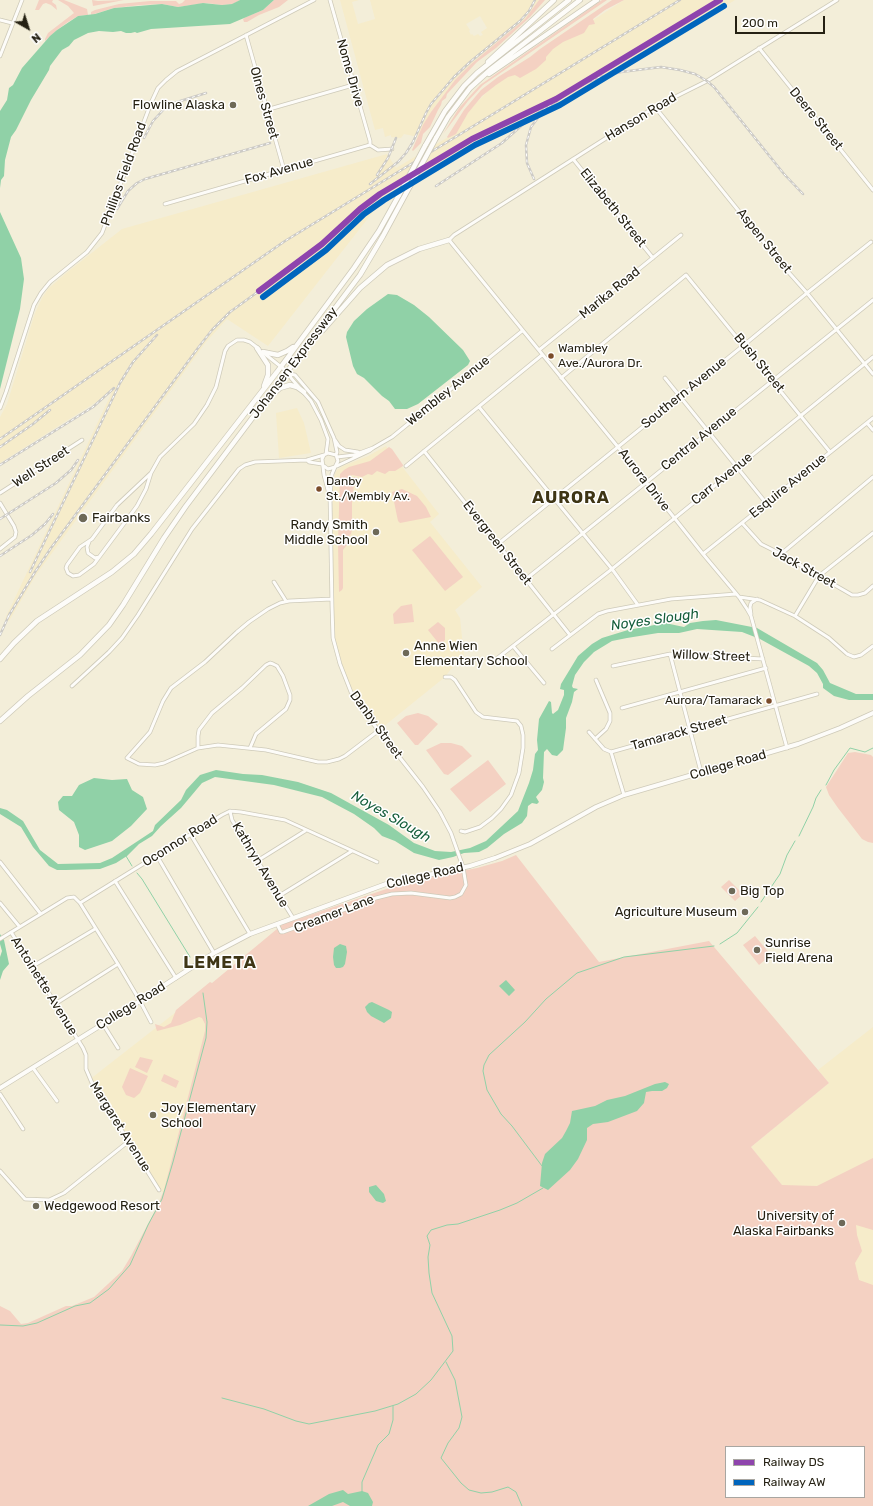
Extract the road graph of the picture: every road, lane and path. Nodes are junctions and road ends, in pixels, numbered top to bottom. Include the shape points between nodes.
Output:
1 (22, 0) edge
2 (314, 0) edge
3 (330, 0) edge
4 (554, 0) edge
5 (570, 0) edge
6 (580, 0) edge
7 (597, 0) edge
8 (837, 0) edge
9 (0, 20) edge
10 (12, 23) junction
11 (246, 35) junction
12 (759, 48) junction
13 (0, 56) edge
14 (477, 73) junction
15 (353, 85) junction
16 (470, 88) junction
17 (655, 107) junction
18 (266, 110) junction
19 (370, 145) junction
20 (392, 149) dead end
21 (572, 159) junction
22 (284, 170) junction
23 (873, 190) edge
24 (165, 204) dead end
25 (681, 235) dead end
26 (449, 240) junction
27 (871, 242) dead end
28 (653, 258) junction
29 (807, 293) junction
30 (873, 300) edge
31 (836, 329) junction
32 (522, 331) junction
33 (300, 340) junction
34 (744, 345) junction
35 (257, 348) junction
36 (539, 350) junction
37 (263, 352) junction
38 (302, 353) junction
39 (542, 355) junction
40 (873, 357) edge
41 (865, 364) junction
42 (281, 366) junction
43 (289, 373) junction
44 (873, 374) edge
45 (560, 378) junction
46 (664, 378) dead end
47 (772, 380) junction
48 (304, 392) junction
49 (260, 394) junction
50 (680, 396) junction
51 (265, 401) junction
52 (479, 407) junction
53 (0, 408) edge
54 (801, 415) junction
55 (873, 418) edge
56 (867, 422) junction
57 (873, 430) edge
58 (709, 431) junction
59 (334, 438) junction
60 (82, 440) dead end
61 (618, 447) junction
62 (372, 448) junction
63 (424, 451) junction
64 (360, 452) junction
65 (830, 452) junction
66 (325, 454) junction
67 (337, 456) junction
68 (307, 460) junction
69 (323, 465) junction
70 (406, 466) dead end
71 (336, 467) junction
72 (737, 467) junction
73 (151, 473) junction
74 (873, 477) edge
75 (646, 482) junction
76 (0, 493) edge
77 (330, 496) junction
78 (554, 499) junction
79 (0, 503) edge
80 (766, 503) junction
81 (674, 518) junction
82 (742, 522) junction
83 (873, 533) edge
84 (583, 534) junction
85 (90, 541) junction
86 (498, 544) junction
87 (0, 549) edge
88 (703, 554) junction
89 (781, 554) junction
90 (101, 555) junction
91 (612, 569) junction
92 (819, 576) junction
93 (526, 579) junction
94 (274, 582) dead end
95 (729, 585) junction
96 (873, 586) edge
97 (736, 594) junction
98 (723, 595) junction
99 (739, 597) junction
100 (757, 599) junction
101 (332, 600) junction
102 (286, 601) junction
103 (638, 605) junction
104 (554, 614) junction
105 (751, 616) junction
106 (795, 616) junction
107 (570, 635) junction
108 (513, 646) junction
109 (873, 646) edge
110 (552, 649) dead end
111 (670, 654) junction
112 (0, 659) edge
113 (763, 659) junction
114 (495, 660) dead end
115 (613, 666) dead end
116 (766, 668) junction
117 (445, 677) dead end
118 (596, 680) dead end
119 (544, 683) dead end
120 (72, 686) dead end
121 (681, 691) junction
122 (817, 694) dead end
123 (775, 706) junction
124 (622, 708) dead end
125 (873, 713) edge
126 (0, 721) edge
127 (690, 730) junction
128 (378, 731) junction
129 (588, 732) dead end
130 (595, 739) junction
131 (198, 748) junction
132 (250, 748) junction
133 (787, 748) junction
134 (611, 752) junction
135 (701, 772) junction
136 (624, 795) junction
137 (230, 811) junction
138 (305, 831) junction
139 (461, 831) dead end
140 (191, 835) junction
141 (352, 851) junction
142 (157, 856) junction
143 (256, 861) junction
144 (0, 862) edge
145 (377, 862) dead end
146 (463, 867) junction
147 (115, 881) junction
148 (279, 896) junction
149 (0, 903) edge
150 (80, 903) junction
151 (40, 913) junction
152 (293, 918) junction
153 (278, 924) junction
154 (19, 926) junction
155 (95, 928) junction
156 (11, 932) junction
157 (250, 934) junction
158 (0, 939) edge
159 (214, 953) junction
160 (118, 964) junction
161 (32, 966) junction
162 (176, 978) junction
163 (140, 1001) junction
164 (55, 1004) junction
165 (151, 1022) dead end
166 (103, 1024) junction
167 (78, 1039) junction
168 (118, 1048) dead end
169 (33, 1068) junction
170 (0, 1088) edge
171 (0, 1094) edge
172 (57, 1101) dead end
173 (23, 1129) dead end
174 (129, 1141) junction
175 (0, 1171) edge
176 (159, 1190) dead end

1 - 10 street
2 - 11 street, Phillips Field Road
3 - 15 street, Nome Drive
4 - 14 highway
5 - 14 highway, Johansen Expressway
6 - 16 highway, Johansen Expressway
7 - 16 highway
8 - 12 street, Hanson Road
9 - 10 street
10 - 13 street
11 - 18 street, Olnes Street
11 - 53 street, Phillips Field Road via 177,71 157,91 102,233 85,254 50,282 34,305
12 - 17 street, Hanson Road via 707,81
12 - 23 street, Deere Street
14 - 33 highway, Johansen Expressway, bridge via 450,103 379,231
15 - 18 street
15 - 19 street, Nome Drive
16 - 38 highway, Johansen Expressway, bridge via 448,117 367,264
17 - 21 street, Hanson Road
17 - 29 street, Aspen Street
18 - 22 street, Olnes Street
19 - 20 street, Fox Avenue via 378,150
19 - 22 street, Fox Avenue
21 - 26 street, Hanson Road
21 - 28 street, Elizabeth Street
22 - 24 street, Fox Avenue
25 - 28 street, Marika Road
26 - 32 street, Aurora Drive
26 - 38 highway via 405,255 377,273 360,288
27 - 29 street, Southern Avenue
28 - 36 street, Marika Road
29 - 31 street, Aspen Street
29 - 34 street, Southern Avenue
30 - 31 street, Central Avenue
31 - 41 street, Aspen Street
31 - 47 street, Central Avenue
32 - 36 street, Aurora Drive
32 - 62 street, Wembley Avenue via 392,437
33 - 37 highway via 281,354
33 - 42 highway, Johansen Expressway
34 - 45 street, Bush Street via 686,275
34 - 47 street, Bush Street
34 - 50 street, Southern Avenue
35 - 37 street
35 - 49 highway via 267,362 268,370
35 - 73 street via 244,340 237,340 228,346 216,387 207,405 189,430 163,452
36 - 39 street, Aurora Drive
37 - 42 street
38 - 43 highway, Johansen Expressway
39 - 45 street, Aurora Drive
39 - 52 street
40 - 41 street, Carr Avenue
41 - 44 street, Aspen Street
41 - 54 street, Carr Avenue
42 - 43 street
42 - 49 highway, Johansen Expressway
43 - 48 street
43 - 51 highway, Johansen Expressway
43 - 59 street via 295,375 318,402
45 - 61 street, Aurora Drive
46 - 50 street
47 - 54 street, Bush Street
47 - 58 street, Central Avenue
48 - 51 highway via 293,386 286,386
48 - 66 street via 321,420 328,439
49 - 112 highway, Johansen Expressway via 138,550 112,572 38,620
50 - 58 street
50 - 61 street, Southern Avenue
51 - 126 highway, Johansen Expressway via 174,523 110,625 80,655
52 - 63 street
52 - 78 street
54 - 65 street, Bush Street
54 - 72 street, Carr Avenue
55 - 56 street, Esquire Avenue
56 - 57 street
56 - 65 street, Esquire Avenue
58 - 72 street
58 - 75 street, Central Avenue
59 - 64 street via 345,450
59 - 67 street
60 - 76 street, Well Street
61 - 75 street, Aurora Drive
61 - 78 street, Southern Avenue
62 - 64 street, Wembley Avenue
62 - 71 street, Wembley Avenue
63 - 70 street
63 - 86 street, Evergreen Street
64 - 67 street, Wembley Avenue
65 - 80 street, Esquire Avenue
66 - 67 street
66 - 68 street
66 - 69 street via 322,459
67 - 71 street
68 - 69 street
68 - 120 street via 251,462 235,473 192,529 122,638
69 - 71 street via 328,469
69 - 77 street, Danby Street
71 - 77 street, Danby Street via 332,474
72 - 80 street
72 - 81 street, Carr Avenue
73 - 85 street via 120,502
73 - 90 street via 141,500
74 - 89 street
75 - 81 street, Aurora Drive
75 - 84 street, Central Avenue
77 - 101 street, Danby Street
78 - 84 street
78 - 86 street, Southern Avenue
79 - 87 street via 16,532
80 - 82 street, Esquire Avenue
81 - 88 street, Aurora Drive
81 - 91 street, Carr Avenue
82 - 88 street, Esquire Avenue
82 - 89 street, Jack Street via 760,544
83 - 92 street
84 - 91 street
84 - 93 street, Central Avenue
85 - 90 street via 87,549 90,555 95,558
85 - 90 street via 82,545 69,563 66,568 68,573 73,576 79,575 91,567
86 - 93 street, Evergreen Street
88 - 95 street, Aurora Drive
89 - 92 street, Jack Street
91 - 103 street
91 - 104 street, Carr Avenue
92 - 96 street, Jack Street via 852,595 864,593
92 - 106 street
93 - 104 street, Evergreen Street
94 - 102 street
95 - 97 street, Aurora Drive
95 - 98 street
97 - 98 street
97 - 99 street, Aurora Drive
98 - 103 street via 671,599
99 - 100 street
99 - 105 street, Aurora Drive
100 - 105 street via 751,603
100 - 106 street
101 - 102 street
101 - 128 street, Danby Street via 333,638 345,679
102 - 131 street via 262,613 176,684 166,695 150,732 127,758 139,764 155,765
103 - 107 street via 598,614
104 - 107 street, Evergreen Street
104 - 108 street, Carr Avenue
105 - 113 street, Aurora Drive
106 - 109 street via 854,657
107 - 110 street
108 - 114 street, Carr Avenue
108 - 119 street
111 - 113 street, Willow Street
111 - 115 street, Willow Street
111 - 121 street
113 - 116 street, Aurora Drive
116 - 121 street
116 - 123 street, Aurora Drive
117 - 139 street via 455,680 476,712 484,717 517,721 523,735 518,773 511,795 501,809 480,827
118 - 130 street via 607,703 610,721 606,729
121 - 124 street
121 - 127 street
122 - 123 street, Tamarack Street
123 - 127 street, Tamarack Street
123 - 133 street, Aurora Drive
125 - 133 main road, College Road
127 - 134 street, Tamarack Street
127 - 135 street
128 - 132 street via 345,756 327,762
128 - 146 street, Danby Street via 432,798 451,833
129 - 130 street
130 - 134 street via 604,749
131 - 132 street via 218,745
131 - 132 street via 199,730 212,713 266,665 274,664 283,676 290,700 286,709 256,734
133 - 135 main road, College Road
134 - 136 street
135 - 136 main road, College Road
136 - 146 main road, College Road via 596,807 523,847
137 - 138 street, Oconnor Road via 285,820
137 - 140 street, Oconnor Road
137 - 143 street, Kathryn Avenue via 232,820
138 - 141 street, Oconnor Road
138 - 143 street
140 - 142 street, Oconnor Road
140 - 157 street
141 - 145 street, Oconnor Road
141 - 148 street
142 - 147 street, Oconnor Road
142 - 159 street
143 - 148 street, Kathryn Avenue
144 - 151 street
146 - 152 main road, College Road via 386,884
146 - 153 street, Creamer Lane via 466,885 461,894 455,897 392,894 283,932
147 - 150 street, Oconnor Road
147 - 162 street
148 - 152 street, Kathryn Avenue
149 - 154 street, Antoinette Avenue
150 - 151 street via 72,896
150 - 155 street
151 - 154 street
152 - 153 main road, College Road
153 - 157 main road, College Road
154 - 156 street
155 - 160 street
155 - 161 street
156 - 158 street
156 - 161 street, Antoinette Avenue
157 - 159 main road, College Road
159 - 162 main road, College Road
160 - 163 street
160 - 164 street
161 - 164 street, Antoinette Avenue
162 - 163 main road, College Road
163 - 165 street
163 - 166 main road, College Road
164 - 167 street, Antoinette Avenue
166 - 167 main road, College Road
166 - 168 street
167 - 169 main road, College Road
167 - 174 street, Margaret Avenue via 86,1055 86,1069 92,1083
169 - 170 main road, College Road
169 - 172 street
171 - 173 street
174 - 175 street via 64,1193 49,1200 24,1199
174 - 176 street, Margaret Avenue

